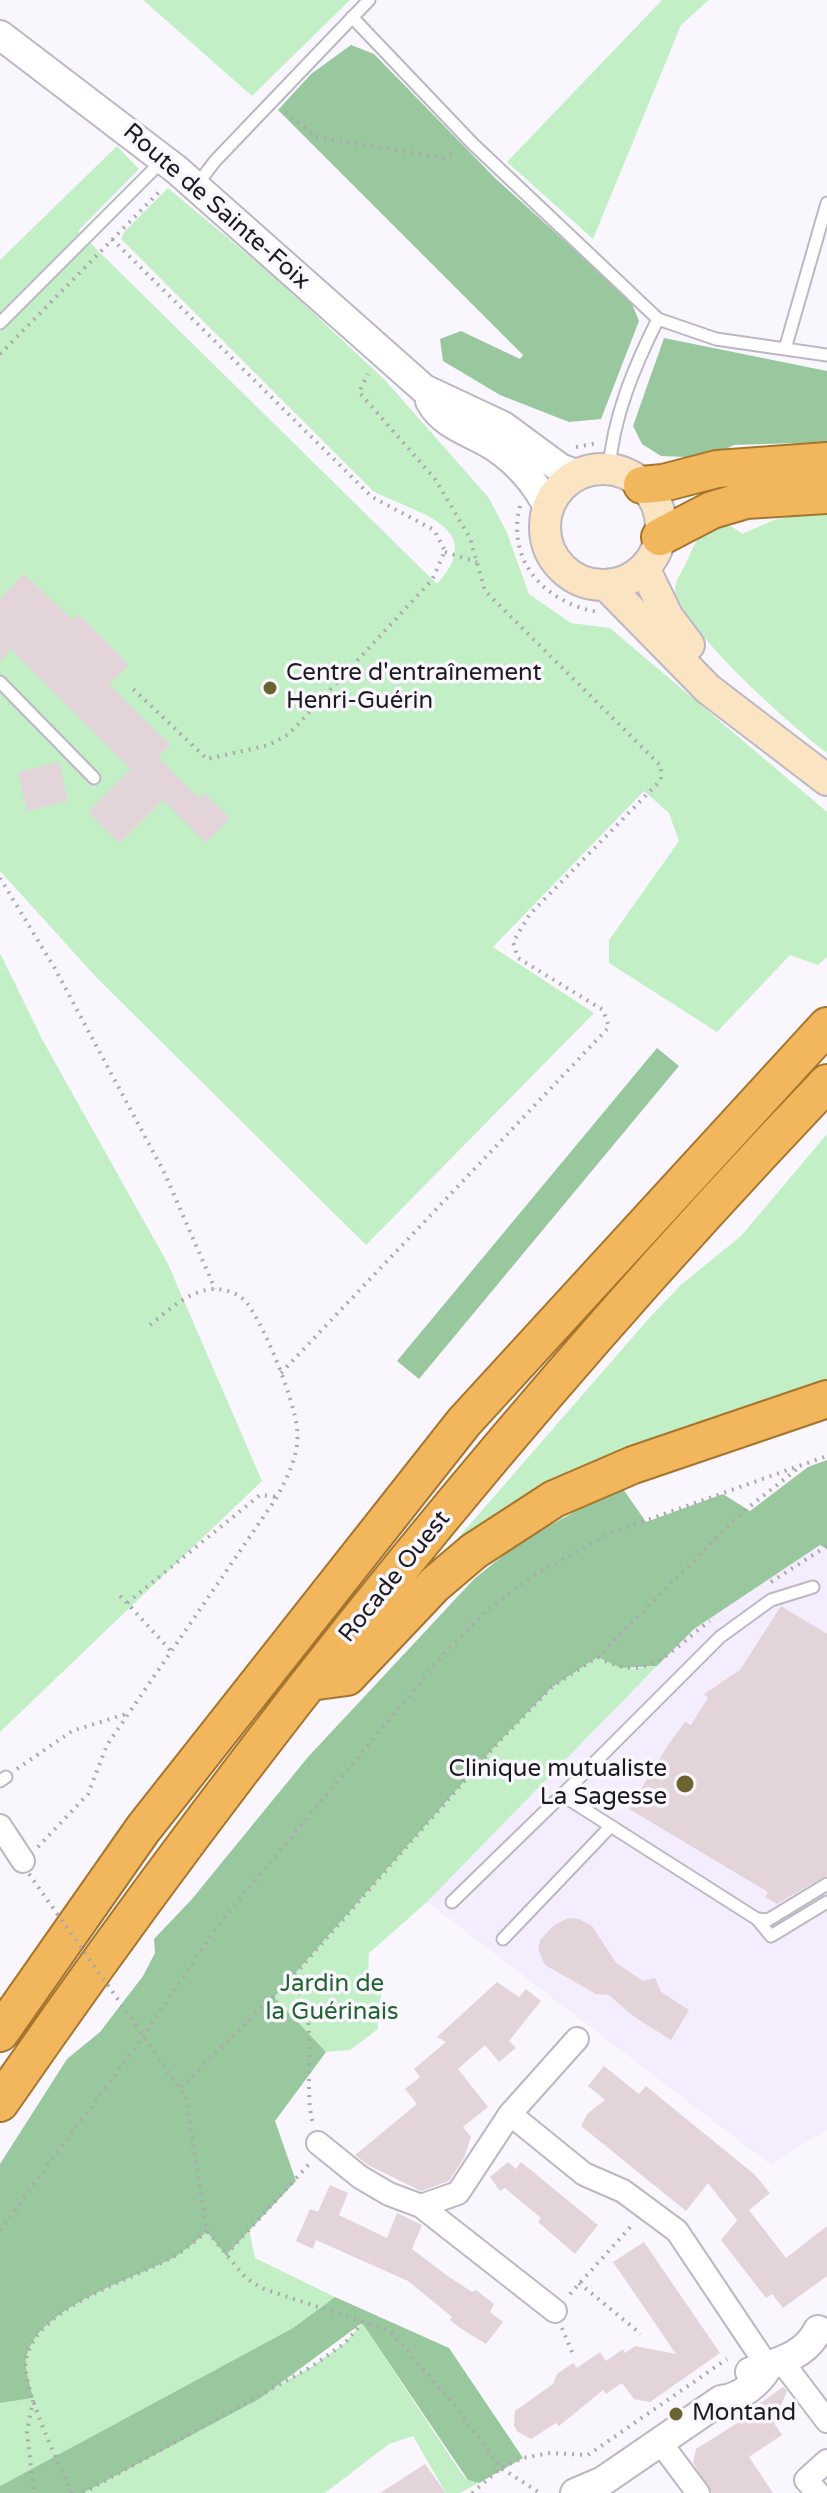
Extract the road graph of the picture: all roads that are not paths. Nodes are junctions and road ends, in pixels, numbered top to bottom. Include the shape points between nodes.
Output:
1 (369, 0) edge
2 (352, 17) junction
3 (0, 35) edge
4 (179, 172) junction
5 (827, 203) edge
6 (658, 319) junction
7 (0, 323) edge
8 (785, 349) junction
9 (827, 355) edge
10 (424, 389) junction
11 (827, 461) edge
12 (609, 470) junction
13 (578, 475) junction
14 (642, 485) junction
15 (827, 495) edge
16 (549, 509) junction
17 (652, 553) junction
18 (606, 585) junction
19 (0, 682) edge
20 (759, 726) junction
21 (94, 778) dead end
22 (827, 780) edge
23 (827, 1026) edge
24 (827, 1083) edge
25 (827, 1399) edge
26 (813, 1587) dead end
27 (310, 1682) junction
28 (562, 1795) junction
29 (0, 1826) edge
30 (609, 1828) junction
31 (26, 1868) road end
32 (827, 1884) edge
33 (452, 1902) dead end
34 (827, 1902) edge
35 (757, 1919) junction
36 (503, 1939) dead end
37 (0, 2033) edge
38 (577, 2039) dead end
39 (0, 2103) edge
40 (510, 2114) junction
41 (318, 2143) road end
42 (421, 2206) junction
43 (555, 2311) road end
44 (822, 2327) edge
45 (774, 2363) junction
46 (827, 2421) edge
47 (660, 2442) junction
48 (827, 2461) edge
49 (599, 2487) edge
50 (575, 2493) edge
51 (698, 2493) edge
52 (818, 2493) edge

1 - 2 lane
2 - 4 lane via 215,161
2 - 6 lane via 473,144
3 - 4 street, Route de Sainte-Foix
4 - 7 lane
4 - 10 street, Route de Sainte-Foix
5 - 8 lane
6 - 8 lane via 716,339
6 - 12 lane via 630,379
8 - 9 lane
10 - 13 street, Route de Sainte-Foix via 503,426
10 - 16 street, Route de Sainte-Foix via 433,407 453,425 513,461
11 - 14 highway via 717,469
12 - 13 main road
12 - 14 main road
13 - 16 main road via 560,489
14 - 17 main road via 657,506
15 - 17 highway via 746,500 712,510
16 - 18 main road via 546,536 557,562 579,580
17 - 18 main road via 627,580
17 - 20 main road via 673,625
18 - 20 main road via 708,689
19 - 21 lane
20 - 22 main road
23 - 37 highway, Rocade Ouest via 464,1422 143,1829
24 - 27 highway, Rocade Ouest via 583,1350
25 - 27 highway via 633,1465 554,1499 474,1551 434,1585 347,1677
26 - 28 lane via 771,1600 720,1637
27 - 39 highway, Rocade Ouest via 131,1918
28 - 30 lane
28 - 33 lane
29 - 31 street
30 - 35 lane
30 - 36 lane
32 - 35 lane via 768,1920
34 - 35 lane via 771,1936
38 - 40 street
40 - 42 street via 458,2193
40 - 45 street via 584,2174 623,2191 677,2231
41 - 42 street via 360,2177
42 - 43 street
44 - 45 street via 801,2335
45 - 46 street
45 - 47 street via 748,2373 721,2400
47 - 49 street
47 - 51 street
48 - 52 street via 806,2480
49 - 50 street

